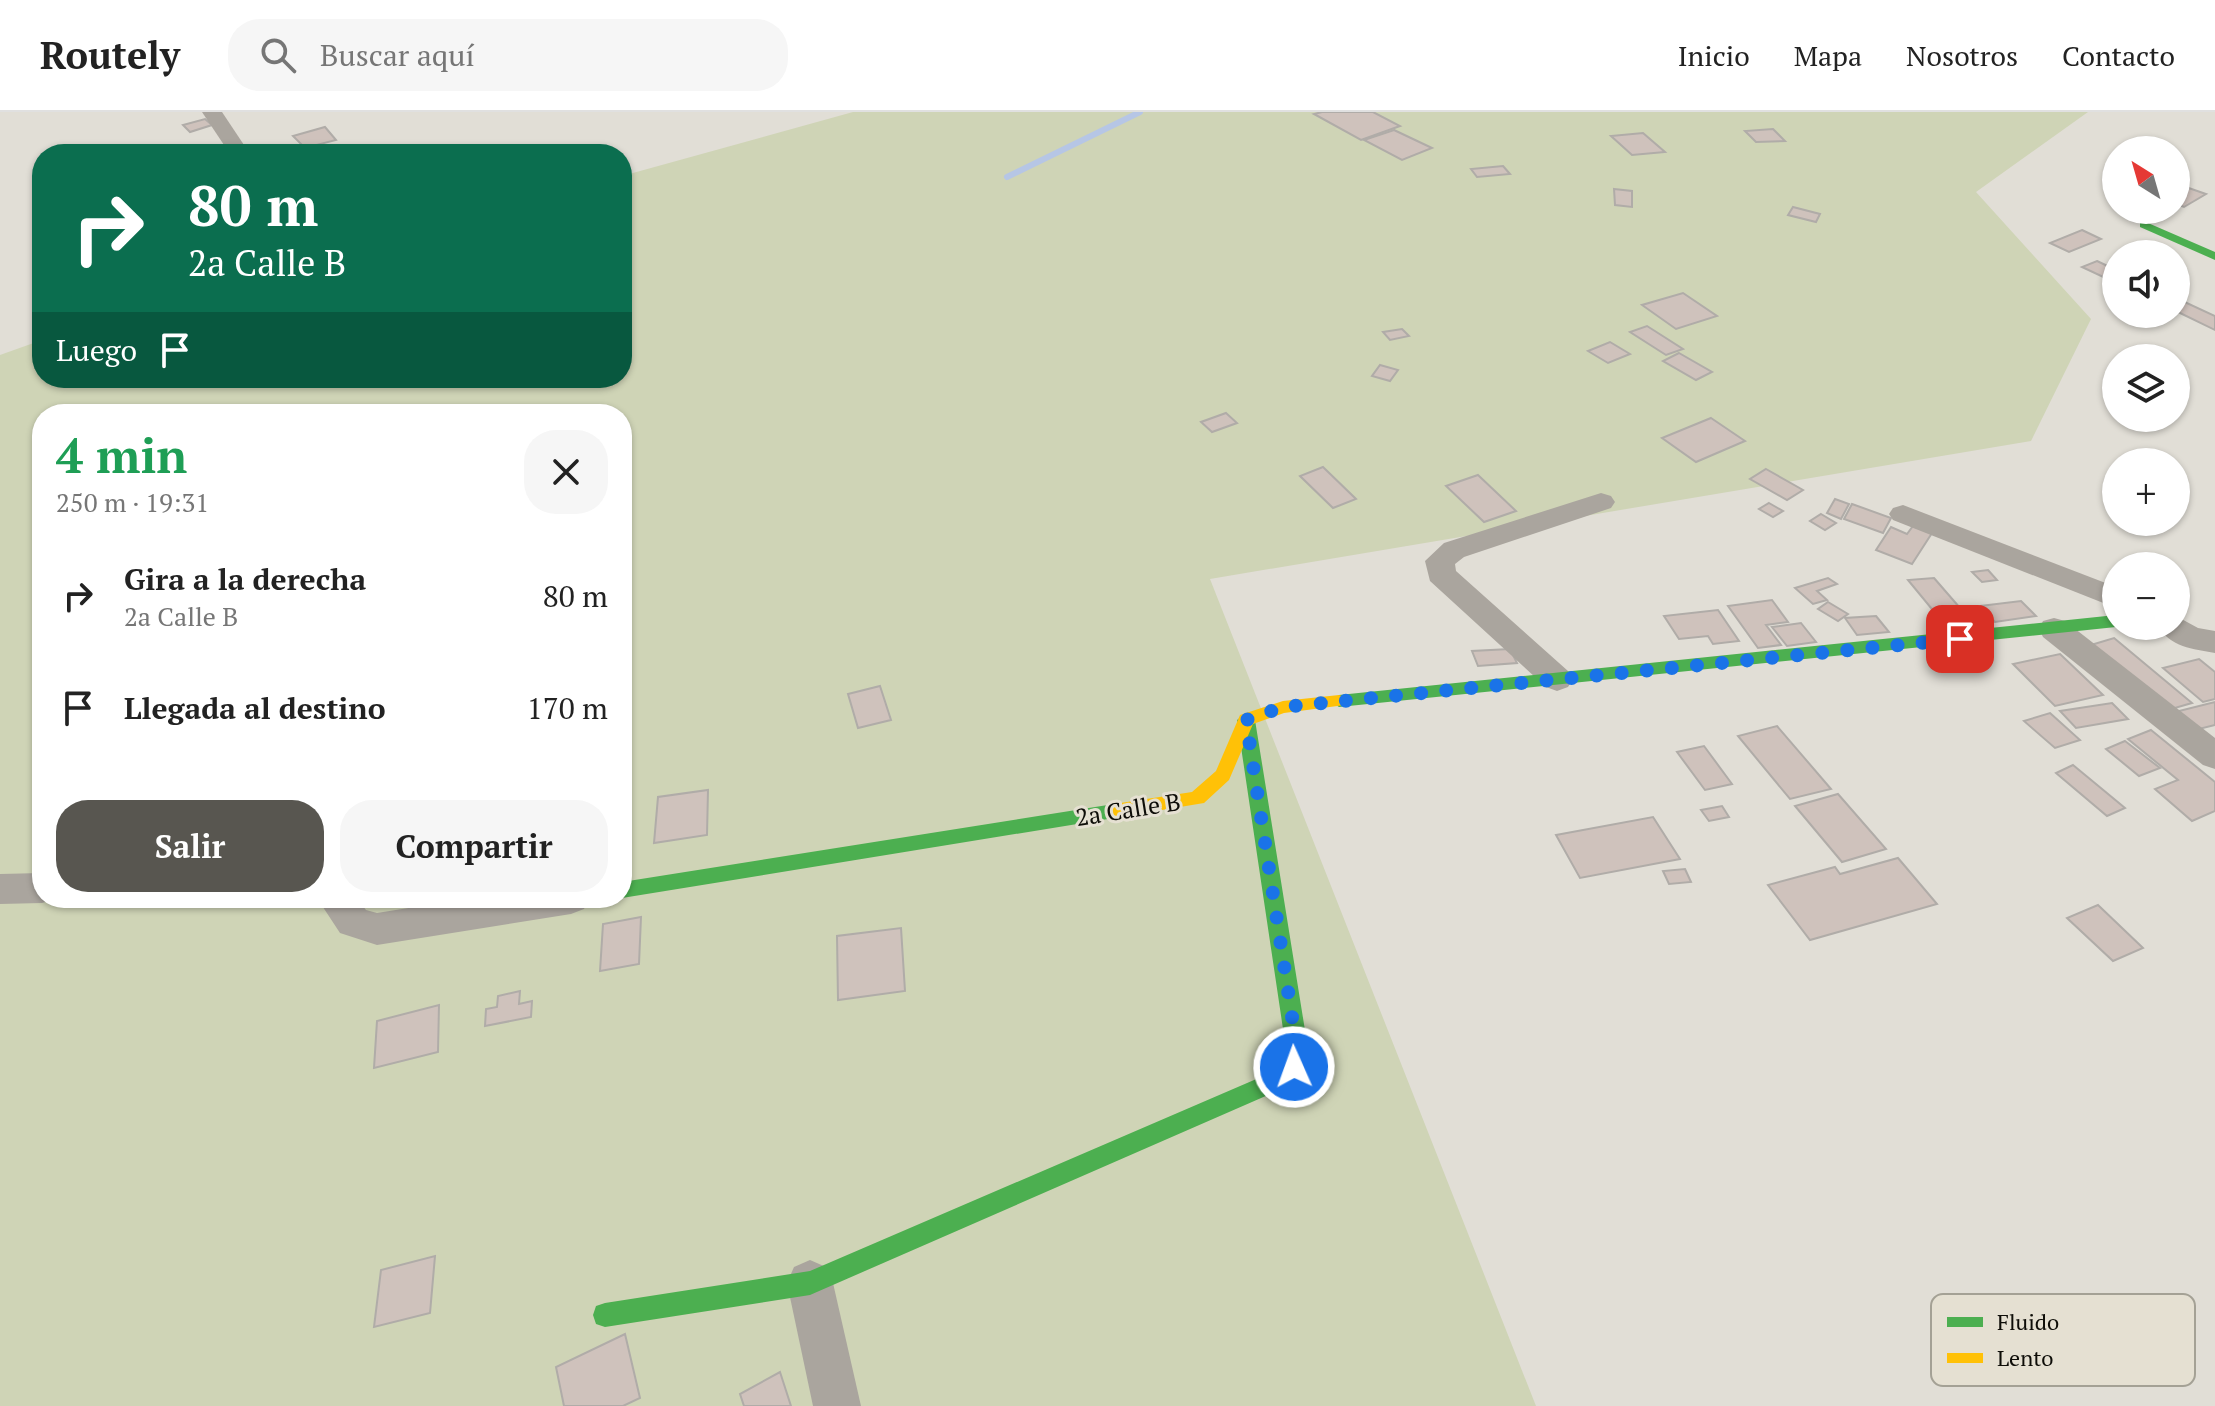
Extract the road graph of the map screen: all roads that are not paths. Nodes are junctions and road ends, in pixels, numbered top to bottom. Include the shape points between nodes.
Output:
1 (212, 112) edge
2 (233, 144) edge
3 (2144, 225) dead end
4 (2215, 256) edge
5 (1601, 502) dead end
6 (1903, 514) dead end
7 (2102, 592) edge
8 (2102, 623) edge
9 (2054, 629) junction
10 (2190, 637) edge
11 (2215, 642) edge
12 (1557, 679) junction
13 (1246, 720) junction
14 (2215, 756) edge
15 (32, 888) edge
16 (632, 888) edge
17 (0, 889) edge
18 (343, 908) edge
19 (508, 908) edge
20 (810, 1283) junction
21 (605, 1315) dead end
22 (837, 1406) edge

1 - 2 street
3 - 4 street
5 - 12 street via 1454,550 1440,561 1441,574
6 - 7 street
8 - 9 street
9 - 12 street
9 - 14 street
10 - 11 street
12 - 13 street via 1283,707
13 - 16 street, 2a Calle B via 1223,775 1197,798
13 - 20 street via 1297,1049 1294,1067 1276,1081
15 - 17 street
18 - 19 street via 353,922 377,929
20 - 21 street
20 - 22 street

